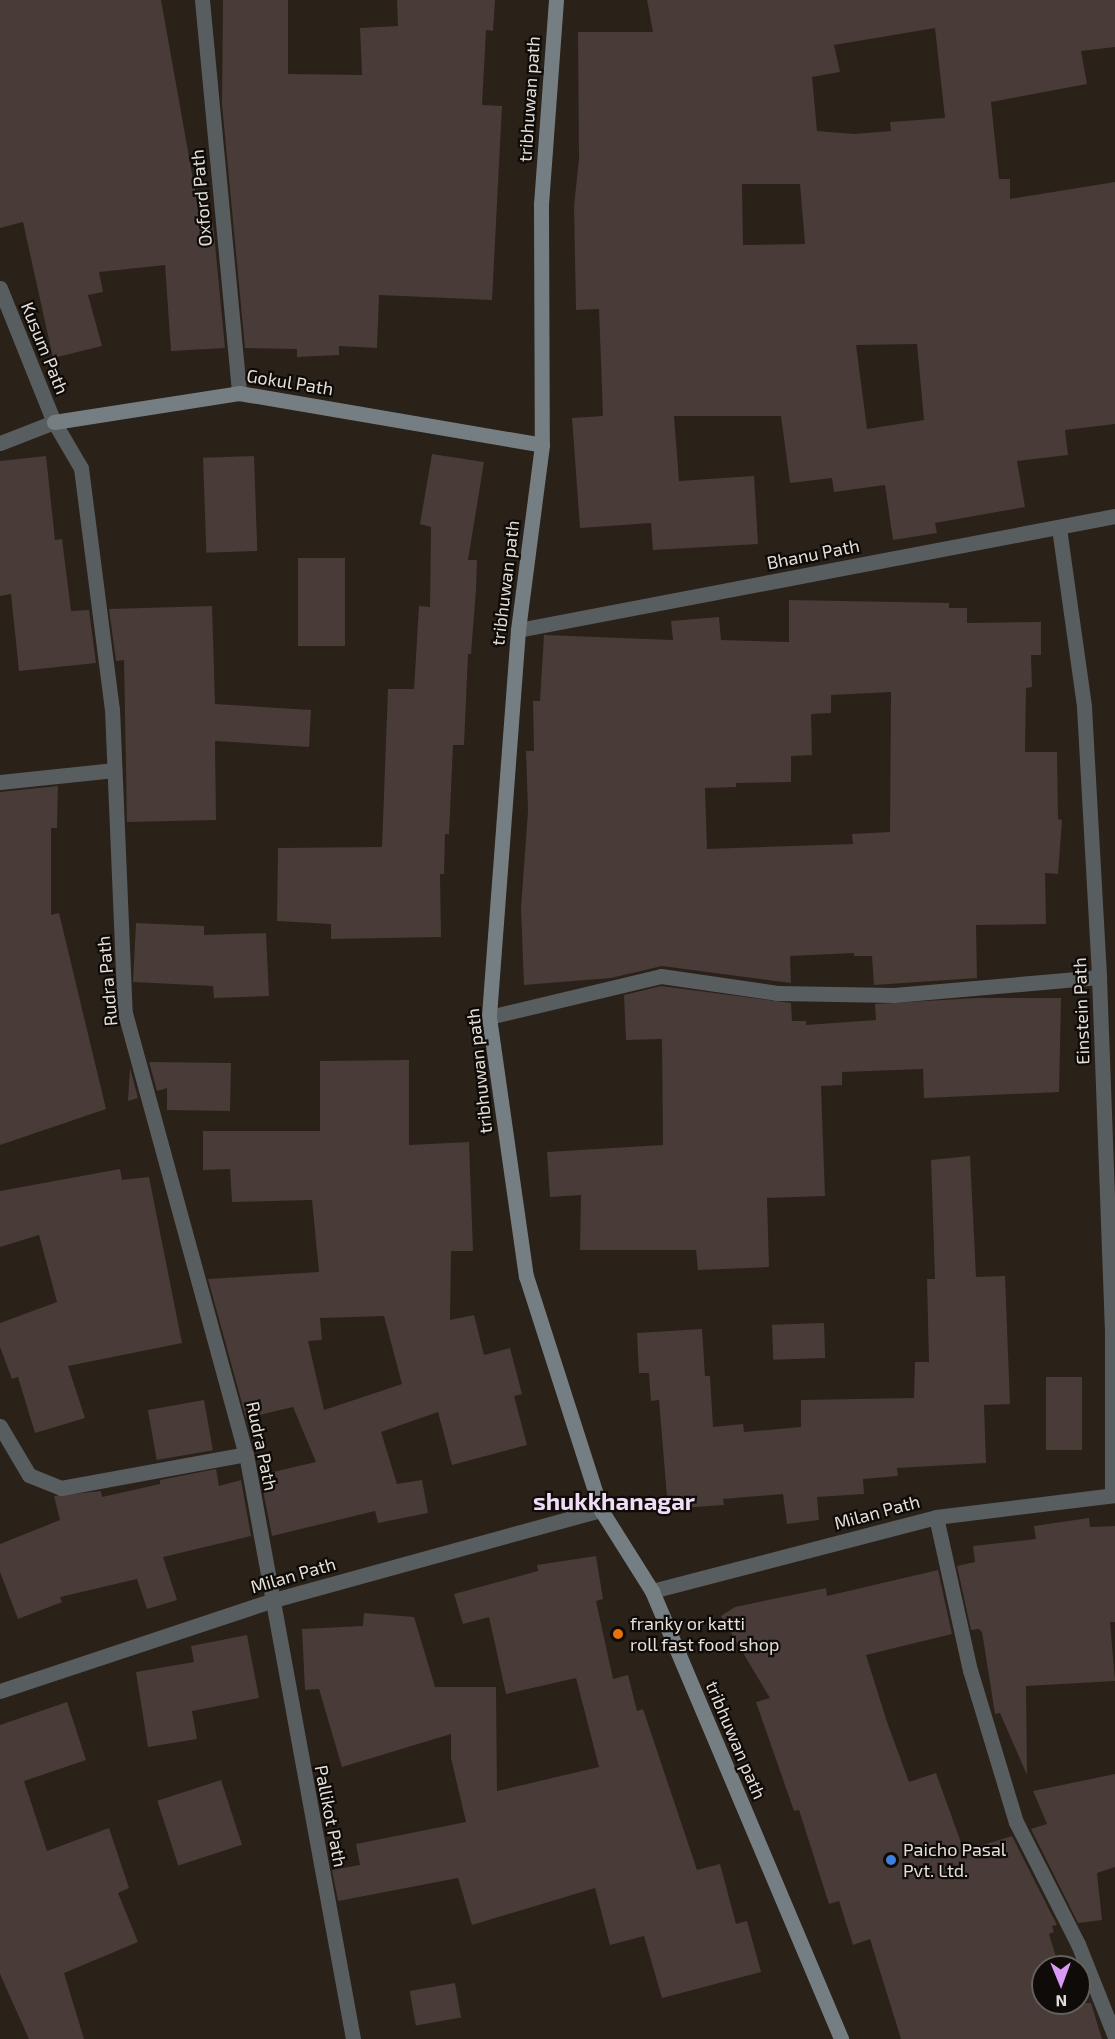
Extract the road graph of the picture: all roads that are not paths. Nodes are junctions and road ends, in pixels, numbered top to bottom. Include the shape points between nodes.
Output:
1 (202, 0) edge
2 (556, 0) edge
3 (0, 288) edge
4 (239, 393) junction
5 (54, 422) junction
6 (0, 443) edge
7 (542, 445) junction
8 (1115, 516) edge
9 (1059, 528) junction
10 (518, 630) junction
11 (114, 770) junction
12 (0, 782) edge
13 (1099, 977) junction
14 (489, 1017) junction
15 (0, 1425) edge
16 (246, 1454) junction
17 (1113, 1495) edge
18 (601, 1510) junction
19 (936, 1517) junction
20 (652, 1591) junction
21 (270, 1601) junction
22 (0, 1691) edge
23 (1115, 2037) edge
24 (353, 2039) edge
25 (841, 2039) edge

1 - 4 street, Oxford Path
2 - 7 street, tribhuwan path via 541,204
3 - 5 street, Kusum Path
4 - 5 street, Gokul Path
4 - 7 street, Gokul Path
5 - 6 street, Gokul Path
5 - 11 street, Rudra Path via 81,468 112,709
7 - 10 street, tribhuwan path
8 - 9 street, Bhanu Path
9 - 10 street, Bhanu Path
9 - 13 street, Einstein Path via 1084,707
10 - 14 street, tribhuwan path
11 - 12 street
11 - 16 street, Rudra Path via 125,1013
13 - 14 street via 894,995 777,993 661,976
13 - 17 street, Einstein Path via 1112,1331
14 - 18 street, tribhuwan path via 526,1276
15 - 16 street via 30,1475 62,1488
16 - 21 street, Rudra Path
17 - 19 street, Milan Path
18 - 20 street, tribhuwan path
18 - 21 street, Milan Path
19 - 20 street, Milan Path
19 - 23 street via 972,1681 1016,1822 1078,1944
20 - 25 street, tribhuwan path
21 - 22 street, Milan Path
21 - 24 street, Pallikot Path

